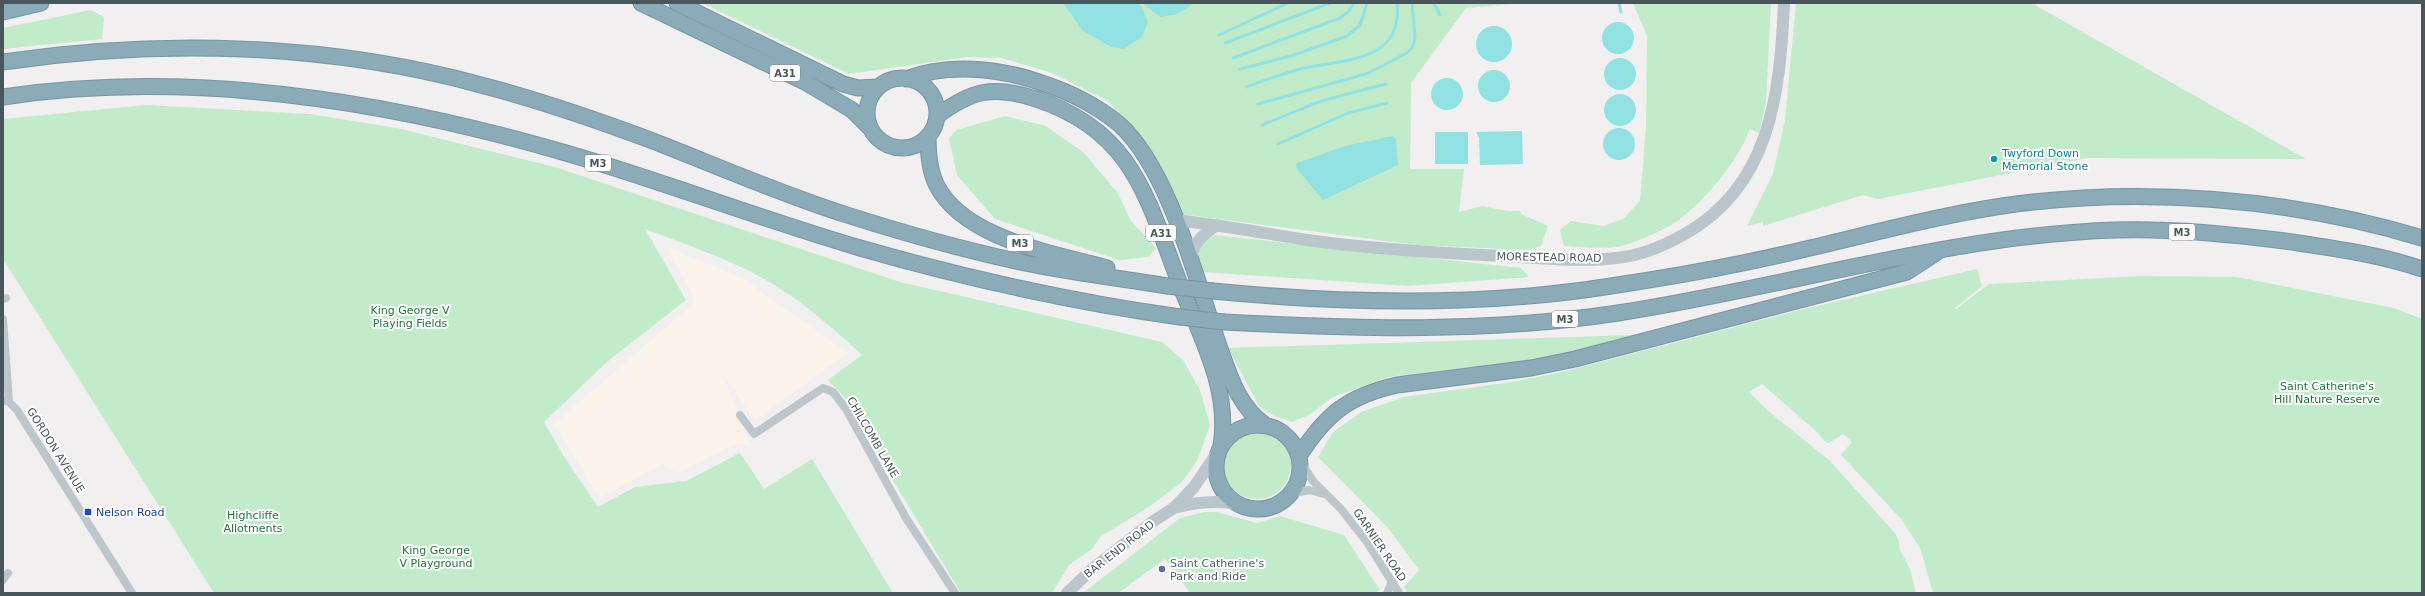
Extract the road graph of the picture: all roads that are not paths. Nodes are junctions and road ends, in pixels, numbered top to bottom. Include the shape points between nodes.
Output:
1 (41, 3) edge
2 (641, 3) edge
3 (677, 3) edge
4 (1784, 3) edge
5 (3, 12) edge
6 (3, 62) edge
7 (906, 79) junction
8 (878, 87) junction
9 (3, 97) edge
10 (937, 116) junction
11 (870, 127) junction
12 (928, 136) junction
13 (1175, 220) junction
14 (1217, 225) junction
15 (2422, 238) edge
16 (1940, 250) junction
17 (1190, 260) junction
18 (2422, 269) edge
19 (1167, 286) junction
20 (3, 320) edge
21 (6, 401) edge
22 (740, 415) dead end
23 (1265, 425) junction
24 (1219, 449) junction
25 (1299, 457) junction
26 (1290, 494) junction
27 (1324, 494) junction
28 (1238, 504) junction
29 (1174, 508) junction
30 (8, 573) dead end
31 (3, 580) edge
32 (1392, 581) junction
33 (129, 592) edge
34 (955, 593) edge
35 (1067, 593) edge
36 (1387, 593) edge
37 (1399, 593) edge

1 - 5 highway
2 - 11 highway, A31 via 805,82 852,110
3 - 8 highway, A31 via 843,84 858,88
4 - 14 street, MORESTEAD ROAD via 1782,47 1775,97 1764,140 1751,169 1728,200 1711,216 1690,231 1657,247 1625,257 1587,259 1463,254 1363,247
6 - 19 highway, M3 via 106,51 232,49 322,56 430,73 480,84 556,107 652,140 780,192 910,234 1026,263
7 - 8 highway via 887,82
7 - 10 highway via 925,87 932,96
7 - 13 highway, A31 via 926,71 975,70 1025,77 1077,97 1119,124 1134,141 1149,163
8 - 11 highway via 868,106
9 - 16 highway, M3, bridge via 123,88 207,87 350,102 483,130 561,152 850,245 952,273 1113,308 1224,322 1394,329 1464,328 1580,317 1708,298
10 - 12 highway
10 - 24 highway, A31 via 959,100 976,94 994,92 1019,95 1069,113 1106,138 1123,155 1147,198 1208,353 1221,396 1224,417
11 - 12 highway via 876,137 896,148 908,148 919,144
12 - 19 highway, M3 via 928,153 936,185 962,214 1001,237
13 - 14 street, MORESTEAD ROAD
13 - 17 highway, A31
14 - 17 street via 1200,236 1192,248
15 - 19 highway, M3, bridge via 2323,213 2268,206 2215,200 2087,198 2010,205 1949,215 1808,249 1706,270 1560,293 1371,302 1306,299
16 - 18 highway, M3 via 2059,234 2117,230 2178,231 2245,236 2328,247
16 - 25 highway, M3 via 1907,272 1575,359 1531,368 1379,389 1354,398 1344,405 1318,430
17 - 23 highway, A31 via 1231,380 1249,412
20 - 21 street, GORDON AVENUE
21 - 33 street, GORDON AVENUE via 17,410 29,427
22 - 34 street, CHILCOMB LANE via 754,434 823,388 833,392 846,409 906,518
23 - 24 highway via 1254,424 1235,431
23 - 25 highway via 1276,428 1286,435
24 - 28 highway via 1216,468 1218,482 1229,498
24 - 29 street, BAR END ROAD via 1194,487
25 - 26 highway via 1298,478
25 - 27 street, GARNIER ROAD
26 - 27 street via 1309,490
26 - 28 highway via 1271,507 1248,508
27 - 32 street, GARNIER ROAD via 1355,526
28 - 29 street, BAR END ROAD via 1221,501 1196,502
29 - 35 street, BAR END ROAD via 1091,570
30 - 31 street
32 - 36 street
32 - 37 street, GARNIER ROAD

